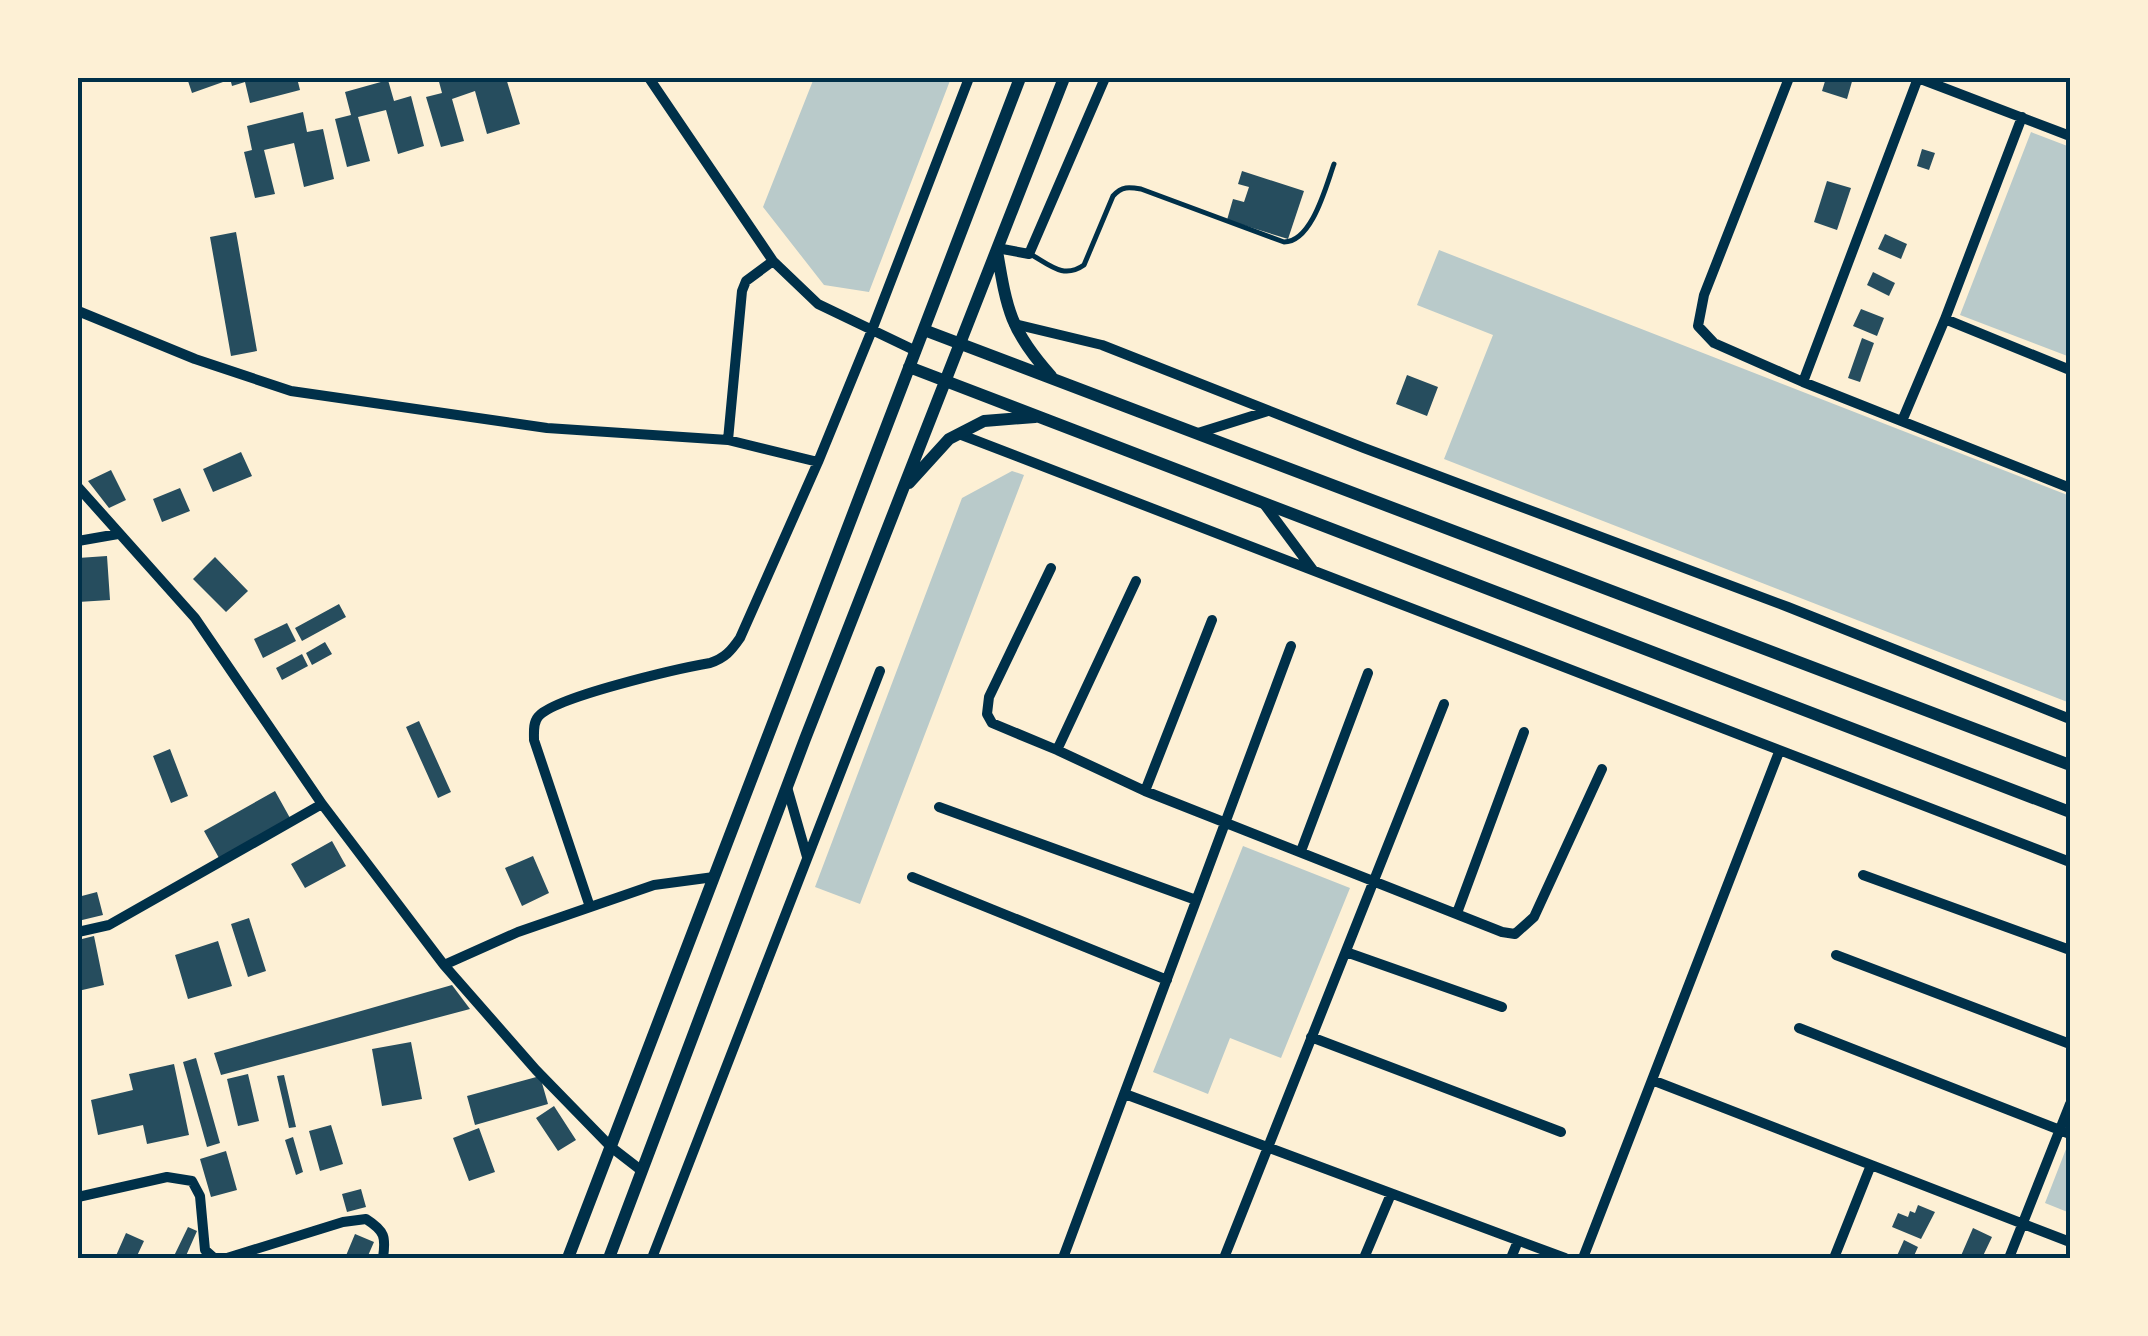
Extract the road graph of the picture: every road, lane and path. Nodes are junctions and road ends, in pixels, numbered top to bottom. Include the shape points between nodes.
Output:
1 (648, 78) edge
2 (969, 78) edge
3 (1020, 78) edge
4 (1064, 78) edge
5 (1105, 78) edge
6 (1789, 78) edge
7 (1918, 78) edge
8 (2022, 117) junction
9 (2070, 136) edge
10 (1334, 164) dead end
11 (997, 248) junction
12 (1029, 254) junction
13 (774, 261) junction
14 (78, 311) edge
15 (1945, 319) junction
16 (1013, 324) junction
17 (872, 330) junction
18 (924, 330) junction
19 (960, 344) junction
20 (916, 351) junction
21 (909, 367) junction
22 (2070, 370) edge
23 (1053, 379) junction
24 (945, 381) junction
25 (1803, 382) junction
26 (1269, 411) junction
27 (1037, 416) junction
28 (1902, 421) junction
29 (1198, 433) junction
30 (959, 434) junction
31 (728, 440) junction
32 (818, 462) junction
33 (78, 486) edge
34 (903, 488) junction
35 (2070, 488) edge
36 (1264, 504) junction
37 (118, 534) junction
38 (78, 541) edge
39 (1051, 568) dead end
40 (1314, 570) junction
41 (1136, 581) dead end
42 (1212, 620) dead end
43 (1291, 646) dead end
44 (880, 672) dead end
45 (1368, 673) dead end
46 (1444, 704) dead end
47 (2070, 719) edge
48 (1524, 732) dead end
49 (1057, 750) junction
50 (1779, 752) junction
51 (2070, 765) edge
52 (1602, 770) dead end
53 (787, 786) junction
54 (1145, 791) junction
55 (322, 804) junction
56 (938, 807) dead end
57 (2070, 812) edge
58 (1226, 822) junction
59 (1301, 851) junction
60 (808, 858) junction
61 (2070, 862) edge
62 (1862, 874) dead end
63 (912, 877) dead end
64 (714, 878) junction
65 (1374, 880) junction
66 (1196, 900) junction
67 (590, 907) junction
68 (1457, 913) junction
69 (78, 932) edge
70 (2070, 950) edge
71 (1346, 952) junction
72 (1836, 956) dead end
73 (444, 965) junction
74 (1167, 980) junction
75 (1502, 1007) dead end
76 (1799, 1028) dead end
77 (1312, 1037) junction
78 (2070, 1044) edge
79 (1652, 1080) junction
80 (1124, 1094) junction
81 (2070, 1104) edge
82 (1561, 1132) dead end
83 (2065, 1132) edge
84 (611, 1147) junction
85 (1268, 1148) junction
86 (1871, 1165) junction
87 (642, 1170) junction
88 (1391, 1194) junction
89 (78, 1197) edge
90 (2023, 1224) junction
91 (1518, 1241) junction
92 (2070, 1242) edge
93 (226, 1258) edge
94 (383, 1258) edge
95 (568, 1258) edge
96 (609, 1258) edge
97 (652, 1258) edge
98 (1063, 1258) edge
99 (1224, 1258) edge
100 (1364, 1258) edge
101 (1511, 1258) edge
102 (1564, 1258) edge
103 (1583, 1258) edge
104 (1834, 1258) edge
105 (2009, 1258) edge

1 - 13 street
2 - 17 street
3 - 18 street
4 - 11 street
5 - 12 street
6 - 25 street via 1698,326 1714,343
7 - 8 street
7 - 25 street
8 - 9 street
8 - 15 street
10 - 12 lane via 1314,216 1293,242 1127,187 1114,196 1084,265 1074,272
11 - 12 street
11 - 16 street
11 - 19 street
13 - 17 street via 818,304
13 - 31 street via 742,291
14 - 31 street via 292,391 547,428
15 - 22 street
15 - 28 street
16 - 23 street
16 - 26 street via 1102,344
17 - 20 street
17 - 32 street
18 - 19 street
18 - 20 street
19 - 23 street
19 - 24 street
20 - 21 street
21 - 24 street
21 - 64 street
23 - 29 street
24 - 27 street
24 - 34 street
25 - 28 street
26 - 29 street
26 - 47 street
27 - 30 street via 984,421
27 - 36 street
28 - 35 street
29 - 51 street
30 - 34 street
30 - 40 street
31 - 32 street
32 - 67 street via 730,652 553,706 538,717 534,740
33 - 37 street
34 - 53 street
36 - 40 street
36 - 57 street
37 - 38 street
37 - 55 street via 195,618
39 - 49 street via 989,696 987,714 992,723
40 - 50 street
41 - 49 street
42 - 54 street
43 - 58 street
44 - 60 street
45 - 59 street
46 - 65 street
48 - 68 street
49 - 54 street
50 - 61 street
50 - 79 street
52 - 68 street via 1525,927 1502,932
53 - 60 street
53 - 87 street
54 - 58 street
55 - 69 street via 108,926
55 - 73 street
56 - 66 street
58 - 59 street
58 - 66 street
59 - 65 street
60 - 97 street
62 - 70 street
63 - 74 street
64 - 67 street via 654,885
64 - 84 street
65 - 68 street
65 - 71 street
66 - 74 street
67 - 73 street
71 - 75 street
71 - 77 street
72 - 78 street
73 - 84 street
74 - 80 street
76 - 83 street
77 - 82 street
77 - 85 street
79 - 86 street
79 - 103 street
80 - 85 street
80 - 98 street
81 - 83 street
83 - 90 street
84 - 87 street
84 - 95 street
85 - 88 street
85 - 99 street
86 - 90 street
86 - 104 street
87 - 96 street
88 - 91 street
88 - 100 street
89 - 93 street via 167,1176 192,1181 200,1196 205,1250
90 - 92 street
90 - 105 street
91 - 101 street
91 - 102 street
93 - 94 street via 366,1218 384,1237

